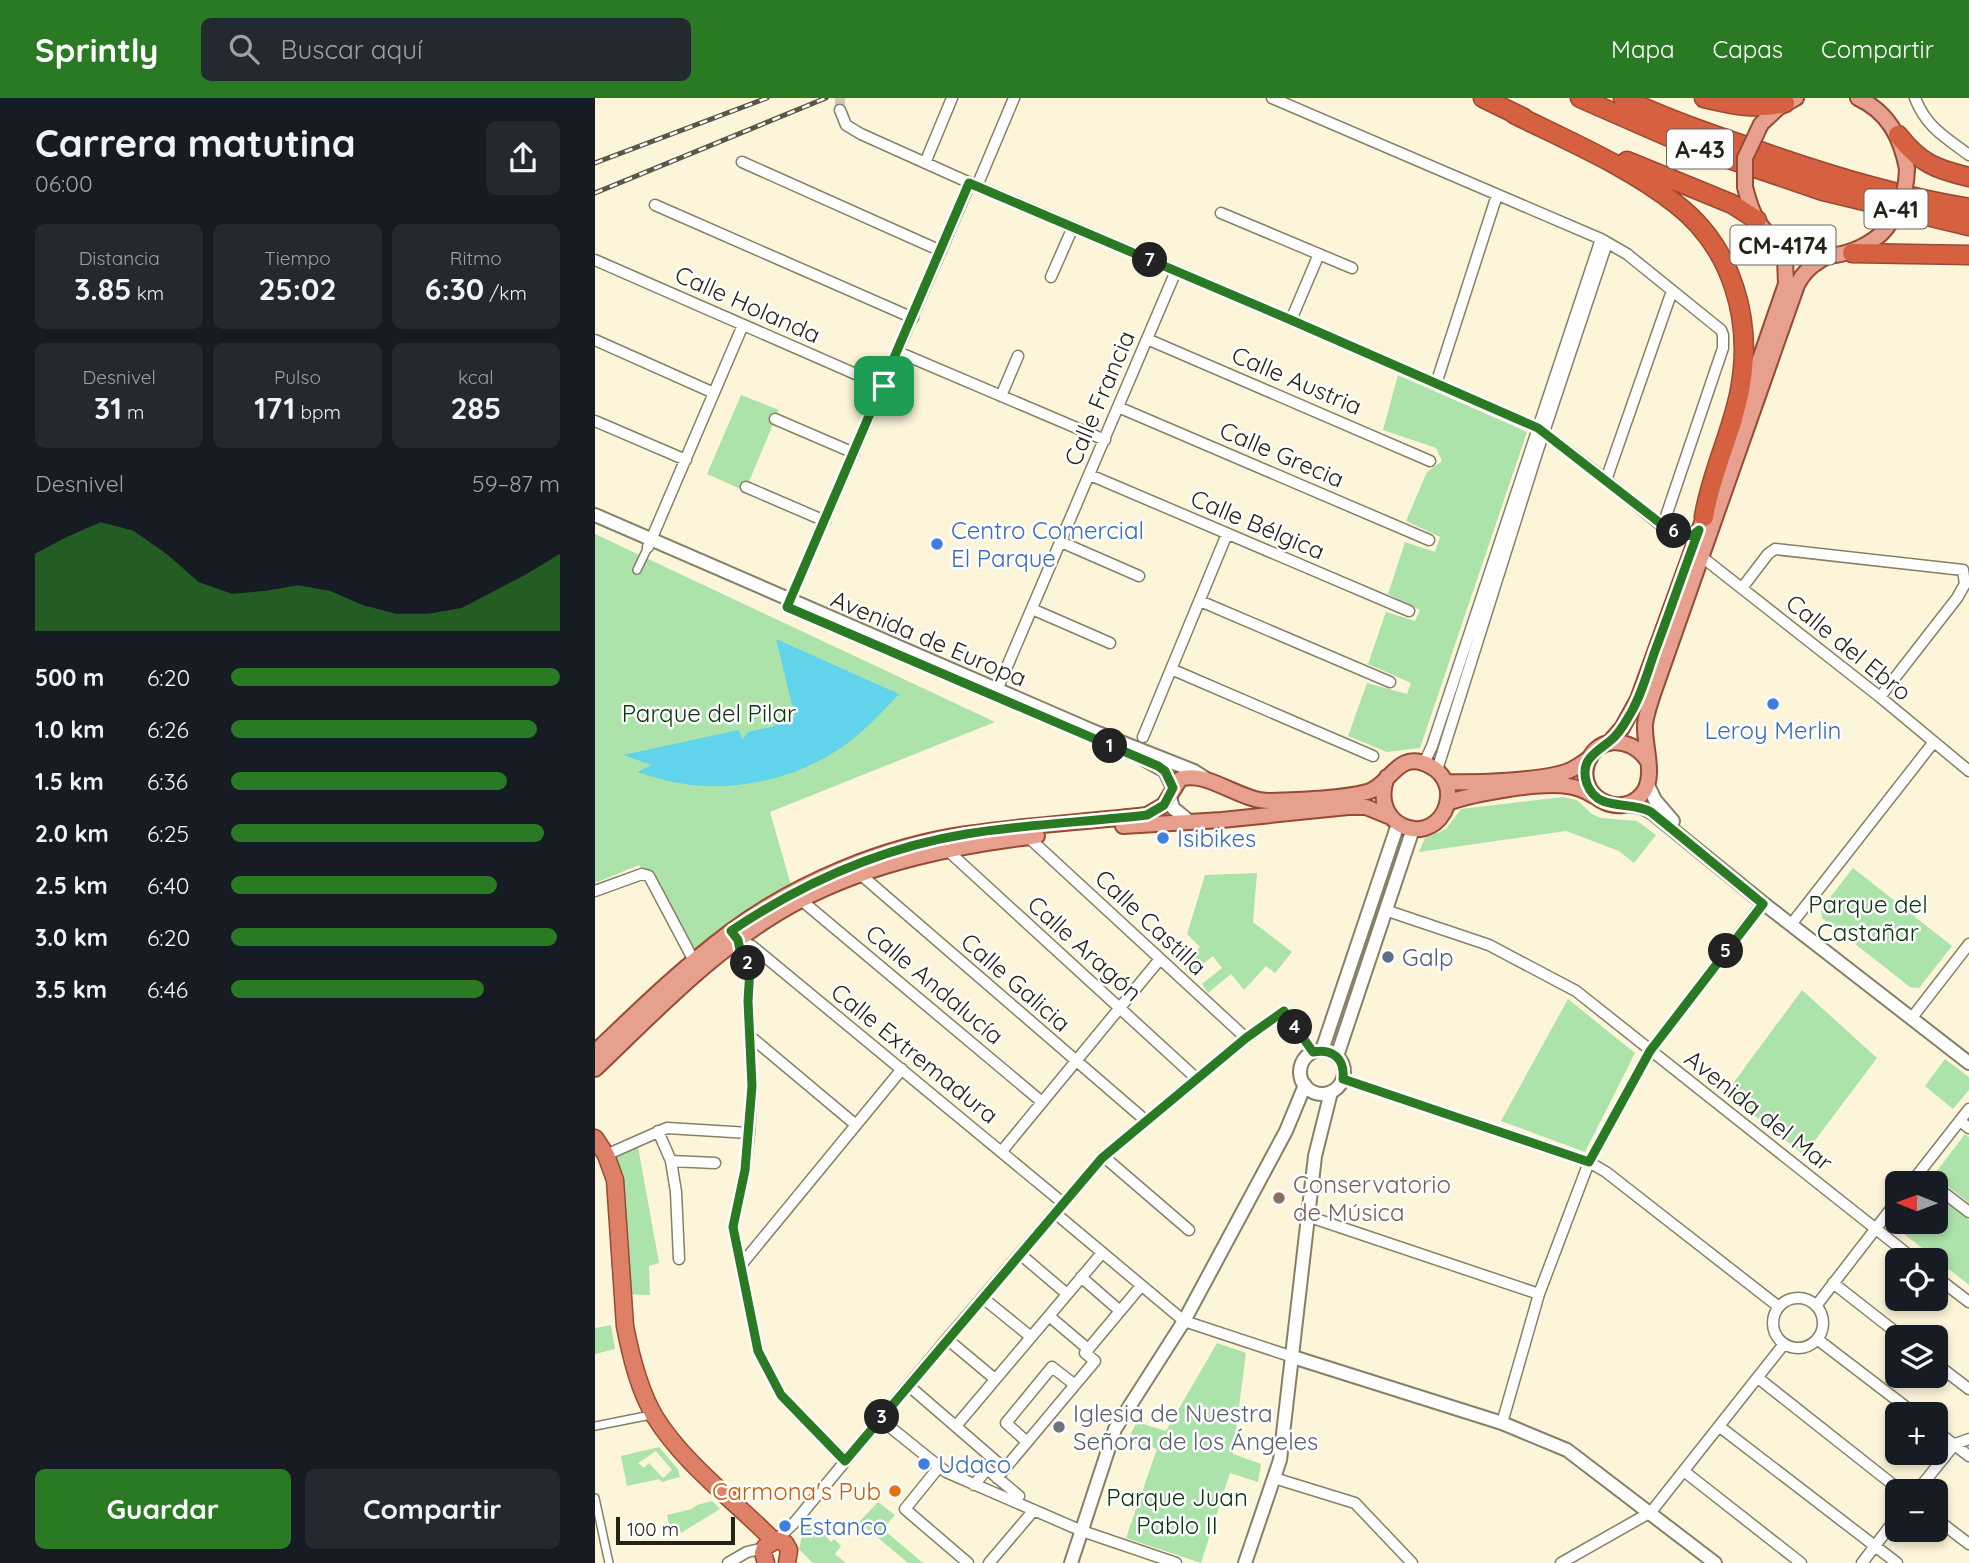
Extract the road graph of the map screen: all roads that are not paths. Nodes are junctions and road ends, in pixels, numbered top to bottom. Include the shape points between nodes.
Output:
1 (952, 98) edge
2 (1014, 98) edge
3 (1272, 98) edge
4 (1483, 98) edge
5 (1580, 98) edge
6 (1623, 98) edge
7 (1704, 98) edge
8 (1857, 98) edge
9 (1915, 98) edge
10 (1791, 101) edge
11 (1874, 103) edge
12 (840, 110) tunnel mouth
13 (1514, 114) junction
14 (1898, 135) junction
15 (1969, 155) edge
16 (742, 162) dead end
17 (925, 163) junction
18 (1969, 177) edge
19 (1825, 182) junction
20 (973, 185) junction
21 (1497, 195) junction
22 (655, 205) dead end
23 (1969, 208) edge
24 (1221, 212) dead end
25 (1757, 220) junction
26 (1969, 226) edge
27 (1073, 227) junction
28 (1604, 241) junction
29 (1779, 243) junction
30 (941, 251) junction
31 (1851, 253) junction
32 (1318, 254) junction
33 (1969, 255) edge
34 (1826, 257) junction
35 (595, 260) edge
36 (1352, 268) dead end
37 (1176, 271) junction
38 (1051, 277) dead end
39 (1672, 291) junction
40 (913, 318) junction
41 (1291, 320) junction
42 (743, 325) junction
43 (1147, 339) junction
44 (595, 340) edge
45 (898, 352) junction
46 (1017, 356) dead end
47 (1436, 384) junction
48 (884, 386) junction
49 (714, 393) junction
50 (1001, 396) junction
51 (1118, 407) junction
52 (775, 419) dead end
53 (595, 421) edge
54 (1540, 431) junction
55 (1105, 440) junction
56 (854, 453) junction
57 (685, 460) junction
58 (1430, 461) dead end
59 (1090, 475) junction
60 (1606, 480) junction
61 (746, 487) dead end
62 (595, 516) edge
63 (1656, 520) junction
64 (825, 521) junction
65 (595, 524) edge
66 (1701, 524) junction
67 (1227, 534) junction
68 (1429, 540) dead end
69 (1061, 542) junction
70 (650, 544) junction
71 (1702, 557) junction
72 (637, 570) dead end
73 (1139, 576) dead end
74 (1742, 588) junction
75 (1200, 601) junction
76 (789, 604) junction
77 (1032, 609) junction
78 (1409, 611) dead end
79 (1110, 643) dead end
80 (1171, 669) junction
81 (1390, 682) dead end
82 (997, 690) junction
83 (1880, 697) junction
84 (1143, 737) dead end
85 (1609, 743) junction
86 (1933, 743) junction
87 (1373, 756) dead end
88 (1590, 758) junction
89 (1647, 760) junction
90 (1436, 771) junction
91 (1969, 771) edge
92 (1387, 776) junction
93 (1208, 781) junction
94 (1648, 785) junction
95 (1171, 793) junction
96 (1594, 796) junction
97 (1447, 803) junction
98 (1626, 805) junction
99 (1190, 822) junction
100 (1400, 823) junction
101 (1028, 837) junction
102 (946, 849) junction
103 (860, 874) junction
104 (595, 891) edge
105 (801, 900) junction
106 (1763, 904) junction
107 (1385, 910) junction
108 (1793, 922) junction
109 (735, 936) junction
110 (1969, 944) edge
111 (756, 949) junction
112 (1160, 959) junction
113 (694, 961) junction
114 (750, 968) junction
115 (1119, 1008) junction
116 (1914, 1015) junction
117 (751, 1037) junction
118 (1246, 1038) junction
119 (1318, 1051) junction
120 (1650, 1051) junction
121 (595, 1052) edge
122 (1337, 1056) junction
123 (1969, 1058) edge
124 (1076, 1061) junction
125 (1969, 1063) edge
126 (595, 1069) edge
127 (902, 1069) junction
128 (1196, 1078) junction
129 (1343, 1079) junction
130 (1304, 1085) junction
131 (1331, 1092) junction
132 (1042, 1101) junction
133 (1969, 1109) edge
134 (1145, 1120) junction
135 (1960, 1121) junction
136 (856, 1125) junction
137 (1969, 1128) edge
138 (658, 1131) junction
139 (748, 1133) junction
140 (595, 1138) edge
141 (1002, 1151) junction
142 (601, 1152) edge
143 (1103, 1156) junction
144 (671, 1161) junction
145 (1589, 1162) junction
146 (715, 1163) dead end
147 (1921, 1171) edge
148 (1948, 1195) edge
149 (1063, 1203) junction
150 (1969, 1212) edge
151 (1055, 1213) junction
152 (1307, 1216) junction
153 (1885, 1216) edge
154 (1875, 1228) junction
155 (1189, 1230) dead end
156 (1900, 1248) edge
157 (1102, 1253) junction
158 (1020, 1254) junction
159 (679, 1259) dead end
160 (741, 1265) junction
161 (1081, 1277) junction
162 (1833, 1283) junction
163 (1141, 1286) junction
164 (1948, 1286) edge
165 (1067, 1294) junction
166 (1539, 1294) junction
167 (983, 1298) junction
168 (1969, 1302) edge
169 (1816, 1306) junction
170 (1779, 1307) junction
171 (1120, 1311) junction
172 (1049, 1316) junction
173 (1184, 1321) junction
174 (1887, 1325) edge
175 (1031, 1337) junction
176 (947, 1339) junction
177 (1818, 1339) junction
178 (1784, 1344) junction
179 (1089, 1349) junction
180 (1293, 1357) junction
181 (1948, 1373) edge
182 (1758, 1378) junction
183 (995, 1380) junction
184 (1075, 1385) junction
185 (909, 1386) junction
186 (1969, 1389) edge
187 (1899, 1402) edge
188 (646, 1416) junction
189 (880, 1419) junction
190 (1502, 1423) junction
191 (595, 1426) edge
192 (955, 1426) junction
193 (1720, 1427) junction
194 (1948, 1439) edge
195 (1969, 1439) edge
196 (1027, 1442) junction
197 (1955, 1444) junction
198 (1969, 1456) edge
199 (845, 1461) junction
200 (939, 1467) junction
201 (1005, 1469) junction
202 (1685, 1472) junction
203 (997, 1478) junction
204 (1274, 1478) junction
205 (1886, 1479) edge
206 (1927, 1479) edge
207 (975, 1485) junction
208 (595, 1498) edge
209 (1015, 1502) junction
210 (1034, 1510) junction
211 (1651, 1513) junction
212 (1948, 1528) edge
213 (1082, 1531) junction
214 (1885, 1533) edge
215 (1969, 1544) edge
216 (1875, 1546) junction
217 (779, 1552) edge
218 (609, 1563) edge
219 (728, 1563) edge
220 (968, 1563) edge
221 (989, 1563) edge
222 (1072, 1563) edge
223 (1176, 1563) edge
224 (1245, 1563) edge
225 (1412, 1563) edge
226 (1561, 1563) edge
227 (1715, 1563) edge
228 (1801, 1563) edge
229 (1862, 1563) edge
230 (1897, 1563) edge

1 - 17 street
2 - 20 street
3 - 21 street
4 - 13 highway
5 - 19 highway, A-43 via 1685,144
6 - 19 highway, A-43
7 - 10 highway via 1760,108
8 - 11 main road
9 - 15 street via 1935,130
10 - 25 main road, CM-4174, bridge via 1761,124 1745,158 1745,187
11 - 14 main road
12 - 17 street via 852,130
13 - 25 highway via 1732,204
13 - 66 highway via 1604,159 1677,204 1721,258 1738,297 1745,347 1740,391
14 - 18 highway via 1928,164
14 - 31 main road, bridge via 1907,169 1902,201 1881,234
16 - 30 street
17 - 20 street
19 - 23 highway, A-41 via 1862,184
19 - 26 highway, A-41
20 - 27 street
20 - 30 street
21 - 28 street
21 - 47 street
22 - 40 street
24 - 32 street
25 - 29 main road, CM-4174
27 - 37 street
27 - 38 street
28 - 39 street
28 - 54 street
29 - 34 main road, CM-4174
29 - 66 main road, CM-4174 via 1786,284
30 - 40 street
31 - 33 highway
31 - 34 main road, CM-4174
32 - 36 street
32 - 41 street
34 - 71 main road, CM-4174 via 1811,266 1797,285
35 - 42 street, Calle Holanda
37 - 41 street
37 - 43 street, Calle Francia
39 - 60 street
39 - 63 street via 1713,322 1723,335 1723,348 1666,519
40 - 45 street
41 - 47 street
42 - 48 street, Calle Holanda
42 - 49 street
43 - 51 street, Calle Francia
43 - 58 street, Calle Austria
44 - 49 street
45 - 48 street
45 - 50 street
46 - 50 street
47 - 54 street
48 - 56 street
49 - 57 street
50 - 55 street
51 - 55 street, Calle Francia
51 - 68 street, Calle Grecia
52 - 56 street
53 - 57 street
54 - 60 street
54 - 90 street
55 - 59 street, Calle Francia
56 - 64 street
57 - 70 street
59 - 67 street, Calle Bélgica
59 - 69 street, Calle Francia
60 - 63 street
61 - 64 street
62 - 70 main road, Avenida de Europa
63 - 66 street via 1683,536 1693,535
64 - 76 street
65 - 70 main road, Avenida de Europa
66 - 85 main road, CM-4174 via 1638,699
67 - 75 street
67 - 78 street, Calle Bélgica
69 - 73 street
69 - 77 street, Calle Francia
70 - 72 street
70 - 76 main road, Avenida de Europa
71 - 74 street, Calle del Ebro
71 - 89 main road, CM-4174 via 1647,713
74 - 83 street, Calle del Ebro
74 - 83 street via 1775,549 1963,570 1965,584 1957,598
75 - 80 street
75 - 81 street
76 - 82 main road, Avenida de Europa
76 - 95 main road, Avenida de Europa via 1158,766 1165,771
77 - 79 street
77 - 82 street, Calle Francia
80 - 84 street
80 - 87 street
82 - 93 main road, Avenida de Europa via 1194,771
83 - 86 street, Calle del Ebro
85 - 88 main road
85 - 89 main road via 1627,743
86 - 91 street, Calle del Ebro
86 - 108 street
88 - 90 main road via 1561,773 1470,783
88 - 96 main road via 1585,776
89 - 94 main road
90 - 92 main road via 1409,762
90 - 97 main road via 1448,792
92 - 93 main road via 1370,792 1270,801 1248,798
92 - 100 main road via 1382,802
93 - 95 main road via 1190,776 1179,779
94 - 98 main road
94 - 108 main road via 1666,815
95 - 99 main road, Avenida de Europa via 1173,808
95 - 109 main road via 1147,815 966,834 900,849 793,892
96 - 97 main road via 1577,787 1557,785 1480,793
96 - 98 main road via 1609,805
97 - 100 main road via 1431,824
98 - 106 main road via 1651,812
99 - 100 main road via 1366,807
99 - 101 main road
100 - 107 main road
100 - 119 main road
101 - 102 main road
101 - 112 street, Calle Castilla
102 - 103 main road
102 - 115 street, Calle Aragón
103 - 105 main road
103 - 124 street, Calle Galicia
104 - 113 street via 642,873 649,876
105 - 109 main road
105 - 132 street, Calle Andalucía
106 - 120 street
106 - 125 main road
107 - 120 street, Avenida del Mar via 1489,944 1576,991
107 - 122 main road
108 - 116 main road
109 - 111 street, Calle Extremadura
109 - 113 main road
109 - 114 street
109 - 126 main road
110 - 116 street
111 - 114 street
111 - 127 street, Calle Extremadura
112 - 115 street
112 - 118 street, Calle Castilla
113 - 121 main road
114 - 117 street
115 - 124 street
115 - 128 street, Calle Aragón
116 - 123 main road
117 - 136 street
117 - 139 street
118 - 119 street via 1284,1011
118 - 128 street
119 - 122 main road
119 - 130 main road via 1303,1063
120 - 145 street
120 - 154 street, Avenida del Mar
122 - 129 main road
124 - 132 street
124 - 134 street, Calle Galicia
127 - 136 street
127 - 141 street, Calle Extremadura
128 - 134 street
129 - 131 main road
129 - 145 street
130 - 131 main road via 1316,1093
130 - 173 main road via 1286,1131
131 - 152 main road via 1315,1156
132 - 141 street
133 - 135 street
134 - 143 street
135 - 137 street
135 - 147 street
136 - 160 street
138 - 139 street
138 - 142 street
138 - 144 street
139 - 160 street via 733,1227
140 - 142 highway
141 - 149 street, Calle Extremadura
142 - 188 highway via 612,1193 622,1351
142 - 217 highway via 615,1180 625,1326 643,1391 673,1442
143 - 149 street
143 - 155 street
144 - 146 street
144 - 159 street
145 - 166 street
145 - 170 street
148 - 150 street
149 - 151 street
151 - 157 street
151 - 158 street
152 - 166 street
152 - 180 main road
153 - 154 street
154 - 156 street, Avenida del Mar
154 - 162 street
157 - 161 street
157 - 163 street
158 - 165 street
158 - 167 street
160 - 199 street via 758,1351 781,1395
161 - 165 street
161 - 171 street
162 - 169 street
162 - 174 street
163 - 171 street
163 - 173 street
164 - 168 street
165 - 172 street
166 - 190 street
167 - 175 street
167 - 176 street
169 - 170 street via 1798,1298
169 - 177 street via 1823,1322
170 - 178 street via 1774,1330
171 - 179 street
172 - 175 street
172 - 179 street
173 - 180 street
173 - 213 main road via 1115,1429
175 - 183 street
176 - 183 street
176 - 185 street
177 - 178 street via 1802,1348
177 - 187 street
178 - 182 street
179 - 184 street via 1085,1353 1095,1362
180 - 190 main road
180 - 204 main road
181 - 186 street
182 - 193 street
182 - 205 street
183 - 192 street
184 - 196 street
184 - 196 street via 1052,1367 1006,1423
185 - 189 street
185 - 192 street
188 - 191 street
188 - 217 highway via 668,1448
189 - 199 street
189 - 200 street
190 - 211 main road via 1567,1450
192 - 201 street
193 - 202 street
193 - 216 street
194 - 197 street
195 - 197 street
196 - 201 street
197 - 198 street
197 - 206 street
199 - 217 street via 794,1523
200 - 207 street
200 - 220 street via 905,1509
201 - 203 street
202 - 211 street
202 - 228 street
203 - 207 street via 987,1469
203 - 209 street via 1019,1496
204 - 224 main road
204 - 225 street via 1355,1503
207 - 209 street
208 - 218 street
209 - 210 street
210 - 213 street
210 - 221 street
211 - 226 street
211 - 227 main road
212 - 215 street
213 - 222 main road
213 - 223 street
214 - 216 street
216 - 229 street
216 - 230 street
217 - 219 street via 747,1552

